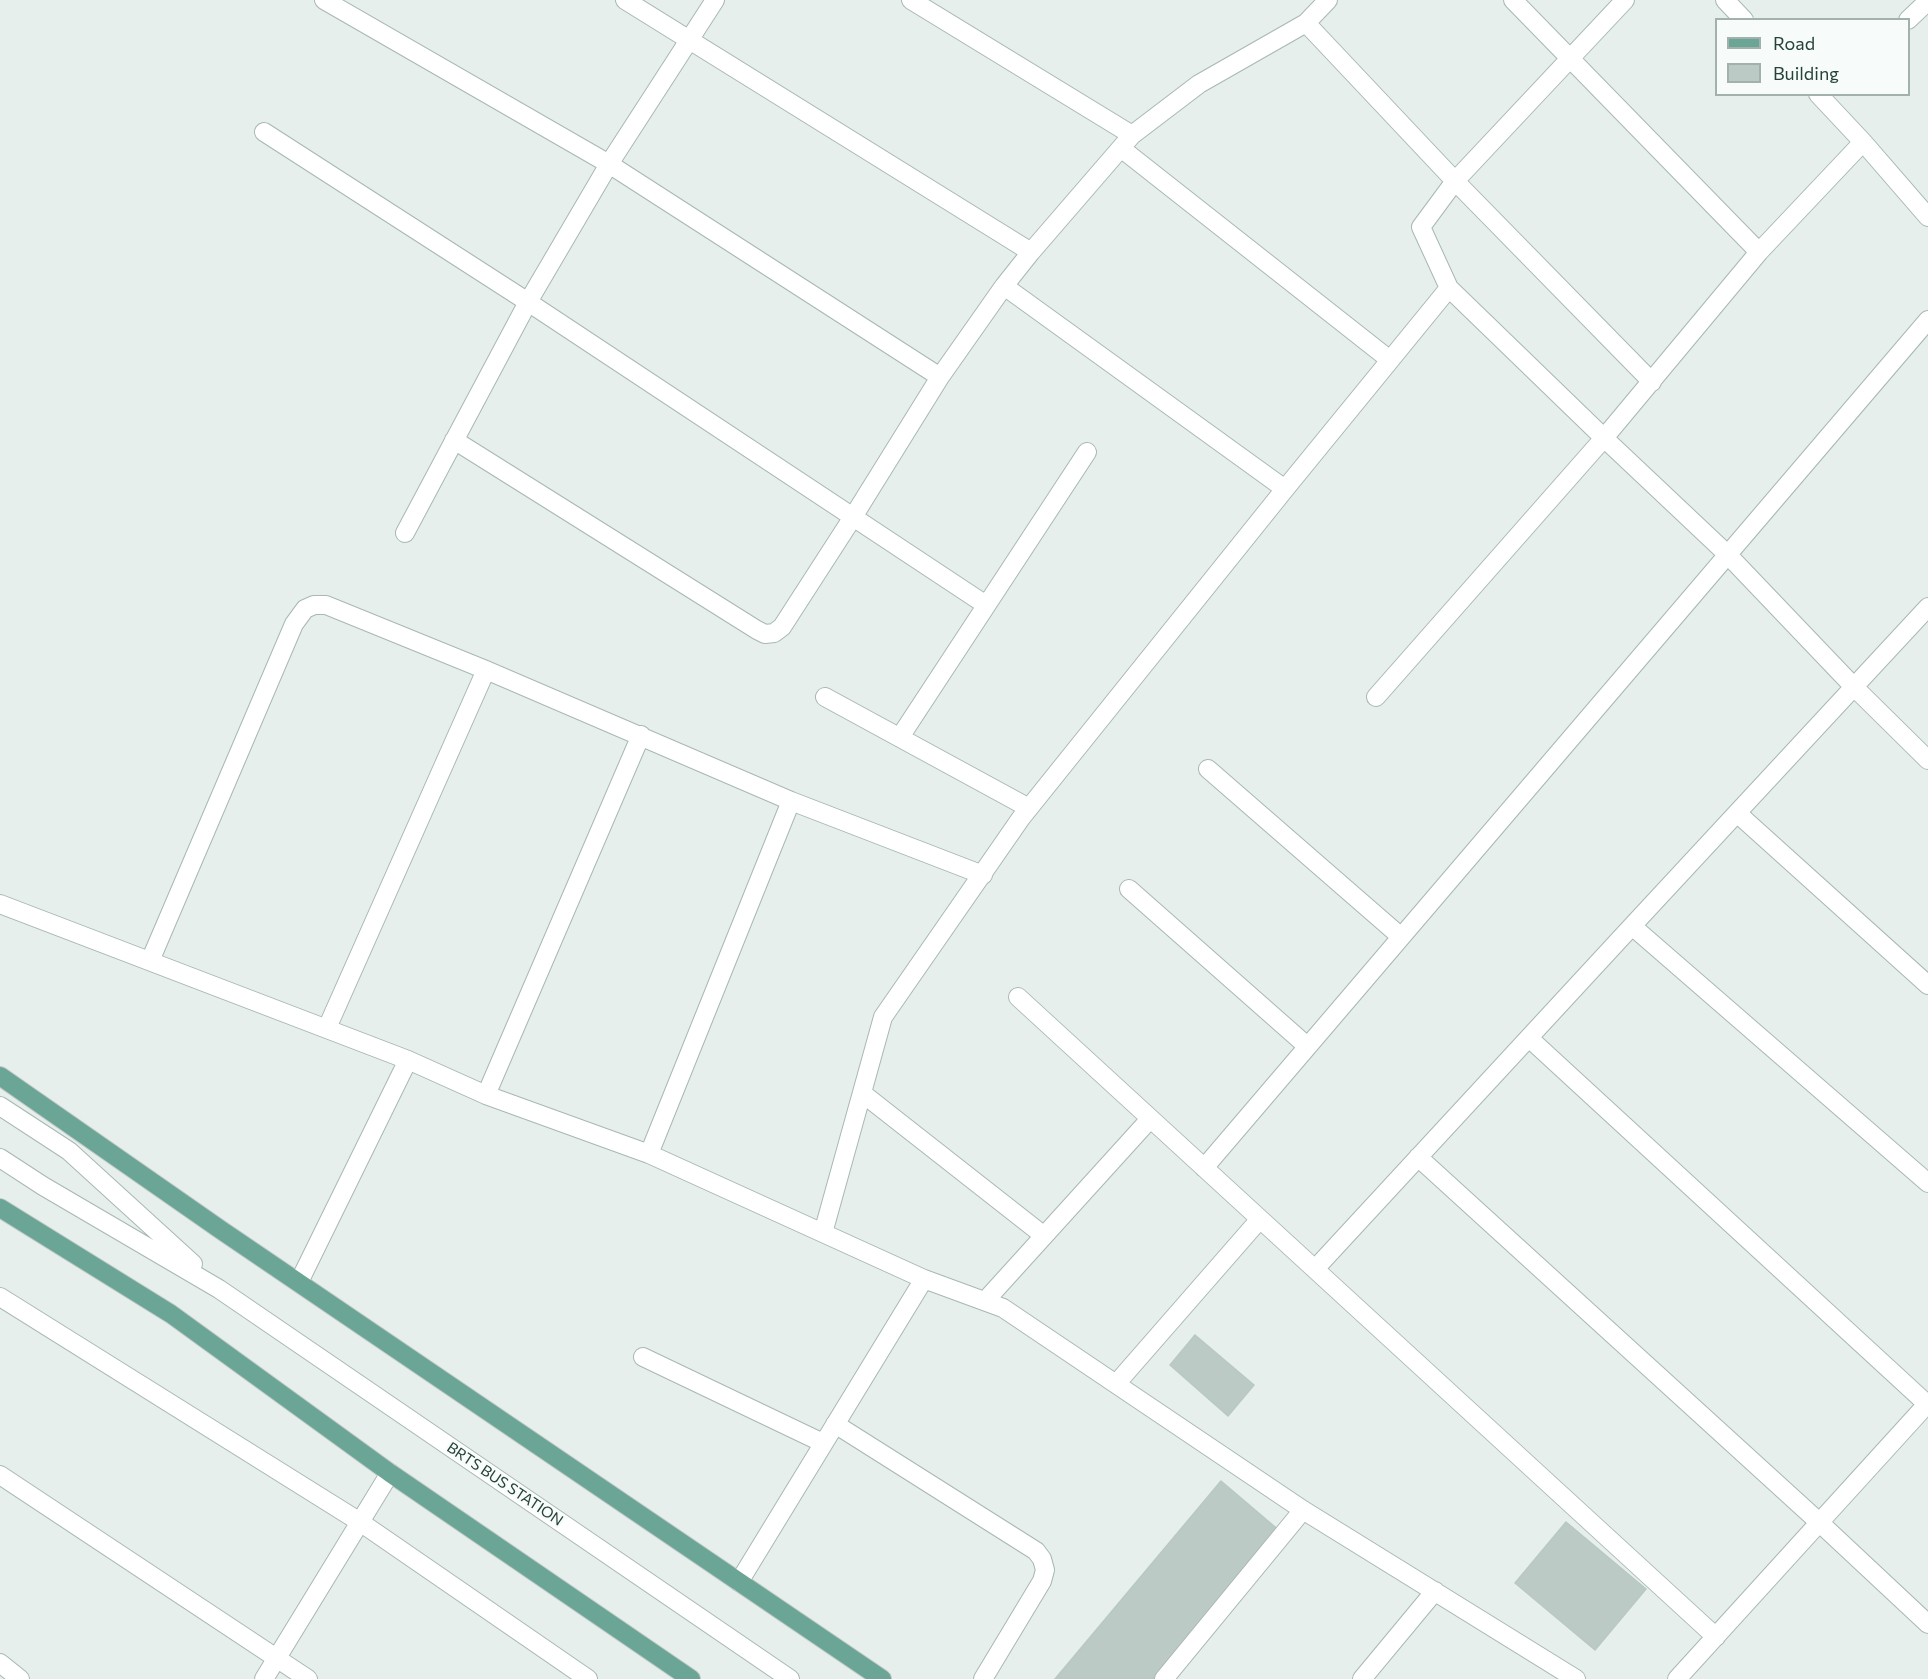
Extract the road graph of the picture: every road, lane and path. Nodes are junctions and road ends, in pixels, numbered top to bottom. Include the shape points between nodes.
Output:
1 (324, 0) edge
2 (625, 0) edge
3 (715, 0) edge
4 (911, 0) edge
5 (1328, 0) edge
6 (1513, 0) edge
7 (1625, 0) edge
8 (1725, 0) edge
9 (1928, 1) edge
10 (1742, 18) edge
11 (1910, 18) edge
12 (1306, 23) junction
13 (688, 39) junction
14 (1569, 58) junction
15 (1824, 97) edge
16 (264, 132) dead end
17 (1127, 142) junction
18 (1863, 142) junction
19 (609, 164) junction
20 (1455, 181) junction
21 (1928, 217) edge
22 (1031, 252) junction
23 (1759, 252) junction
24 (1004, 286) junction
25 (1449, 288) junction
26 (528, 302) junction
27 (1928, 320) edge
28 (1390, 360) junction
29 (940, 377) junction
30 (1652, 382) junction
31 (1604, 438) junction
32 (454, 440) junction
33 (1087, 452) dead end
34 (1285, 489) junction
35 (853, 518) junction
36 (405, 533) dead end
37 (1727, 554) junction
38 (986, 605) junction
39 (1928, 607) edge
40 (486, 670) junction
41 (1854, 687) junction
42 (825, 697) dead end
43 (1376, 697) dead end
44 (641, 735) junction
45 (900, 737) junction
46 (1928, 760) edge
47 (1208, 769) dead end
48 (791, 801) junction
49 (1029, 808) junction
50 (1737, 813) junction
51 (983, 875) junction
52 (1129, 889) dead end
53 (0, 903) edge
54 (1632, 926) junction
55 (1400, 936) junction
56 (150, 961) junction
57 (1928, 985) edge
58 (1018, 997) dead end
59 (327, 1028) junction
60 (1529, 1038) junction
61 (1307, 1046) junction
62 (408, 1059) junction
63 (0, 1076) edge
64 (862, 1093) junction
65 (486, 1095) junction
66 (0, 1107) edge
67 (1150, 1119) junction
68 (649, 1154) junction
69 (1418, 1157) junction
70 (0, 1158) edge
71 (1203, 1168) junction
72 (1928, 1183) edge
73 (0, 1208) edge
74 (1260, 1219) junction
75 (823, 1233) junction
76 (1043, 1234) junction
77 (1314, 1269) junction
78 (924, 1279) junction
79 (299, 1282) junction
80 (219, 1289) junction
81 (0, 1297) edge
82 (985, 1301) junction
83 (644, 1357) dead end
84 (1116, 1384) junction
85 (1928, 1404) edge
86 (835, 1424) junction
87 (823, 1443) junction
88 (390, 1473) junction
89 (0, 1476) edge
90 (1303, 1510) junction
91 (360, 1522) junction
92 (1820, 1523) junction
93 (739, 1582) junction
94 (1436, 1591) junction
95 (1928, 1624) edge
96 (1716, 1637) junction
97 (277, 1658) junction
98 (0, 1663) edge
99 (21, 1679) edge
100 (264, 1679) edge
101 (308, 1679) edge
102 (588, 1679) edge
103 (691, 1679) edge
104 (790, 1679) edge
105 (882, 1679) edge
106 (983, 1679) edge
107 (1164, 1679) edge
108 (1362, 1679) edge
109 (1576, 1679) edge
110 (1677, 1679) edge

1 - 19 street
2 - 13 street
3 - 13 street
4 - 17 street
5 - 12 street
6 - 14 street
7 - 14 street
8 - 10 street
9 - 11 street
12 - 17 street via 1199,84
12 - 20 street
13 - 19 street
13 - 22 street
14 - 20 street
14 - 23 street
15 - 18 street
16 - 26 street
17 - 22 street
17 - 28 street
18 - 21 street
18 - 23 street
19 - 26 street
19 - 29 street
20 - 25 street via 1421,226
20 - 30 street
22 - 24 street
23 - 30 street
24 - 29 street
24 - 34 street
25 - 28 street
25 - 31 street
26 - 32 street
26 - 35 street
27 - 37 street
28 - 34 street
29 - 35 street
30 - 31 street
31 - 37 street
31 - 43 street
32 - 35 street via 765,634 782,627
32 - 36 street
33 - 38 street
34 - 49 street
35 - 38 street
37 - 41 street
37 - 55 street
38 - 45 street
39 - 41 street
40 - 44 street
40 - 56 street via 326,605 305,609 294,624
40 - 59 street
41 - 46 street
41 - 50 street
42 - 45 street
44 - 48 street
44 - 65 street
45 - 49 street
47 - 55 street
48 - 51 street
48 - 68 street
49 - 51 street
50 - 54 street
50 - 57 street
51 - 64 street via 883,1017
52 - 61 street
53 - 56 street
54 - 60 street
54 - 72 street
55 - 61 street
56 - 59 street
58 - 67 street
59 - 62 street
60 - 69 street
60 - 85 street
61 - 71 street
62 - 65 street
62 - 79 street
63 - 79 main road
64 - 75 street
64 - 76 street
65 - 68 street
66 - 80 street via 69,1151
67 - 71 street
67 - 76 street
68 - 75 street
69 - 77 street
69 - 92 street
70 - 80 street
71 - 74 street
73 - 88 main road via 171,1314
74 - 77 street
74 - 84 street
75 - 78 street
76 - 82 street
77 - 96 street
78 - 82 street
78 - 86 street
79 - 93 main road
80 - 104 street, BRTS BUS STATION
81 - 91 street
82 - 84 street via 1003,1308
83 - 87 street
84 - 90 street
85 - 92 street
86 - 87 street
86 - 106 street via 1036,1551 1042,1559 1042,1581
87 - 93 street
88 - 91 street
88 - 103 main road
89 - 97 street
90 - 94 street
90 - 107 street
91 - 97 street
91 - 102 street
92 - 95 street
92 - 96 street
93 - 105 main road
94 - 108 street
94 - 109 street
96 - 110 street
97 - 100 street
97 - 101 street
98 - 99 street

